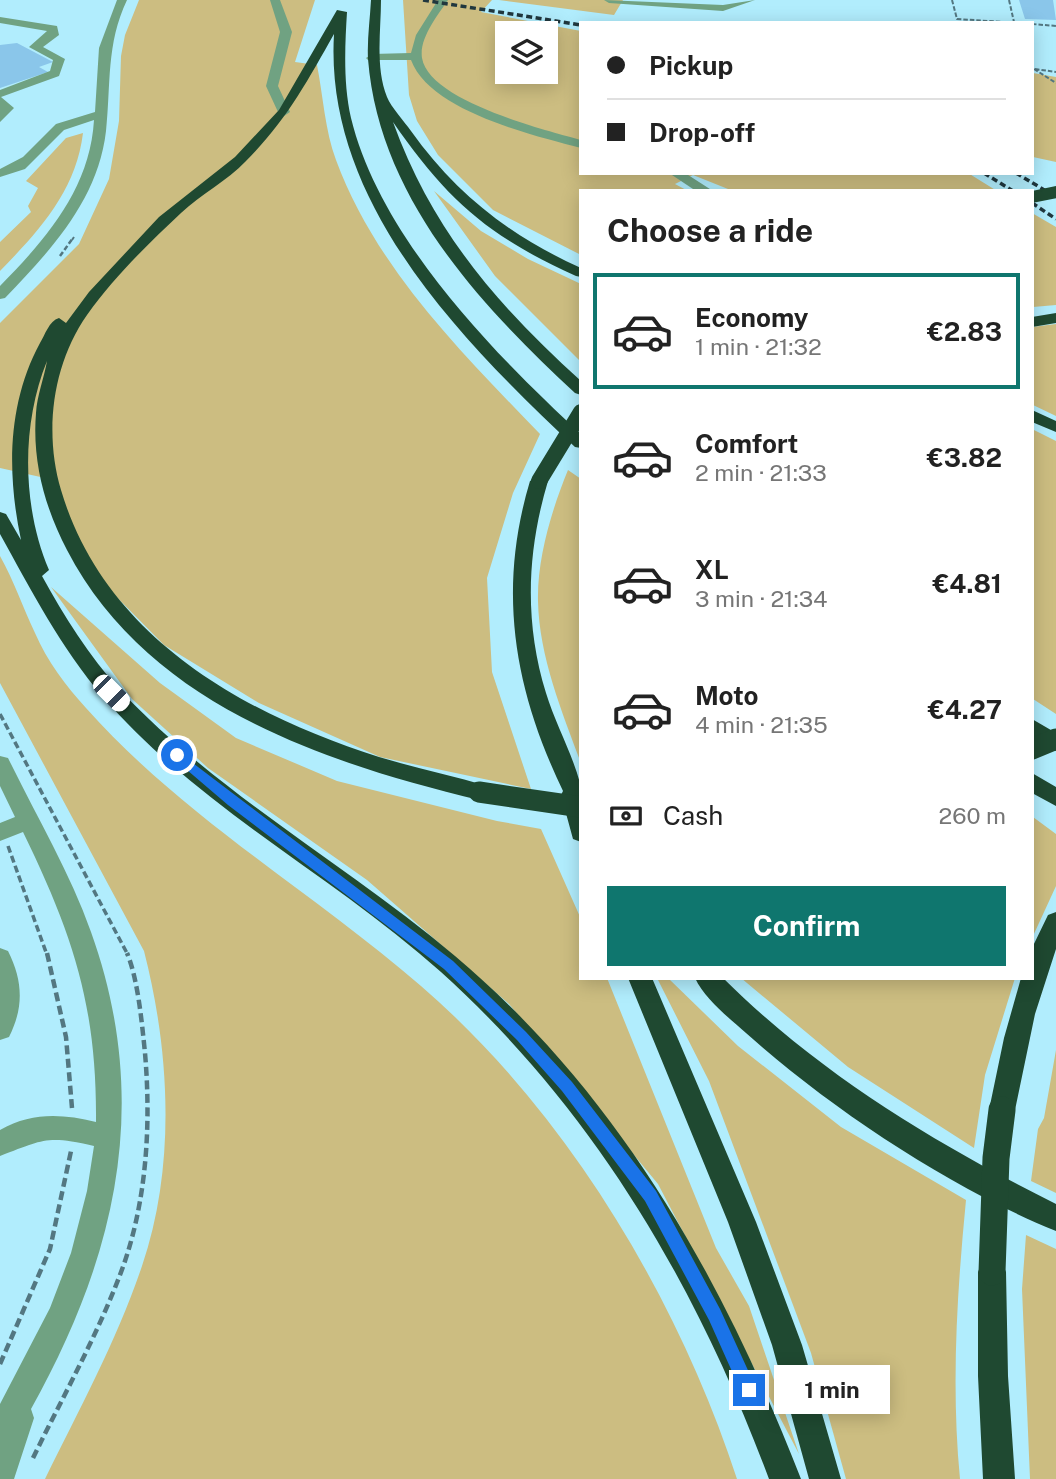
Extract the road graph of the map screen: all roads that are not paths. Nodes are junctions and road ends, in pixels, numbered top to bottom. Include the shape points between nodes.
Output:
1 (122, 0) edge
2 (275, 0) edge
3 (376, 0) edge
4 (443, 0) edge
5 (609, 0) edge
6 (750, 0) edge
7 (342, 6) edge
8 (0, 20) edge
9 (416, 56) junction
10 (373, 58) junction
11 (0, 94) edge
12 (379, 96) junction
13 (0, 101) edge
14 (284, 112) junction
15 (0, 118) edge
16 (96, 123) junction
17 (579, 143) edge
18 (30, 160) junction
19 (0, 173) edge
20 (678, 175) edge
21 (0, 181) edge
22 (702, 189) edge
23 (1056, 192) edge
24 (1034, 197) edge
25 (175, 212) junction
26 (579, 272) edge
27 (0, 295) edge
28 (1056, 318) edge
29 (1034, 322) edge
30 (579, 388) edge
31 (579, 415) edge
32 (1034, 416) edge
33 (1056, 427) edge
34 (579, 441) edge
35 (0, 518) edge
36 (64, 627) junction
37 (1034, 728) edge
38 (1056, 741) edge
39 (1034, 748) edge
40 (0, 764) edge
41 (1034, 782) edge
42 (570, 786) junction
43 (1056, 798) edge
44 (579, 803) edge
45 (579, 807) edge
46 (27, 821) junction
47 (579, 824) edge
48 (1, 831) edge
49 (1056, 922) edge
50 (0, 958) edge
51 (641, 980) edge
52 (709, 980) edge
53 (0, 1029) edge
54 (110, 1138) junction
55 (0, 1144) edge
56 (1056, 1217) edge
57 (30, 1384) junction
58 (0, 1434) edge
59 (0, 1476) edge
60 (785, 1479) edge
61 (825, 1479) edge
62 (999, 1479) edge

1 - 16 street via 102,57
2 - 14 street via 286,32 272,86
3 - 10 highway
4 - 9 street via 420,38
5 - 6 street via 723,8
7 - 14 highway
7 - 34 highway via 338,72 343,110 386,215 461,323
8 - 11 street via 53,28 53,35 35,47 59,59 55,73
9 - 10 street
9 - 17 street via 430,81 460,102
10 - 12 highway
12 - 26 highway via 461,200 509,236
12 - 30 highway via 402,169 444,240 495,304
13 - 15 street via 8,108
14 - 25 highway via 240,160
16 - 18 street via 53,135
16 - 27 street via 88,179 59,231
18 - 19 street
18 - 21 street via 12,177
20 - 22 street
23 - 24 highway, bridge
25 - 36 highway via 145,233 79,297 42,351 27,389 18,464 24,508 35,559
25 - 45 highway, bridge via 90,300 58,353 46,390 40,421 46,495 74,559 128,626 195,681 262,720 422,779
28 - 29 highway
31 - 42 highway, bridge via 538,481 522,535 519,575 537,702
32 - 33 highway
35 - 36 highway
36 - 60 highway via 111,693 148,730 232,802 448,965 567,1086 650,1196 714,1314
37 - 38 highway
38 - 39 highway, bridge
40 - 46 street
41 - 43 highway
42 - 44 highway
42 - 47 highway
46 - 48 street
46 - 54 street via 79,931 101,1001
49 - 62 highway, bridge via 1009,1068 996,1158 992,1272
50 - 53 street via 11,993
51 - 61 highway via 787,1345
52 - 56 highway via 797,1060 882,1123 973,1177
54 - 55 street via 61,1126 29,1128
54 - 57 street via 87,1256
57 - 58 street
57 - 59 street

